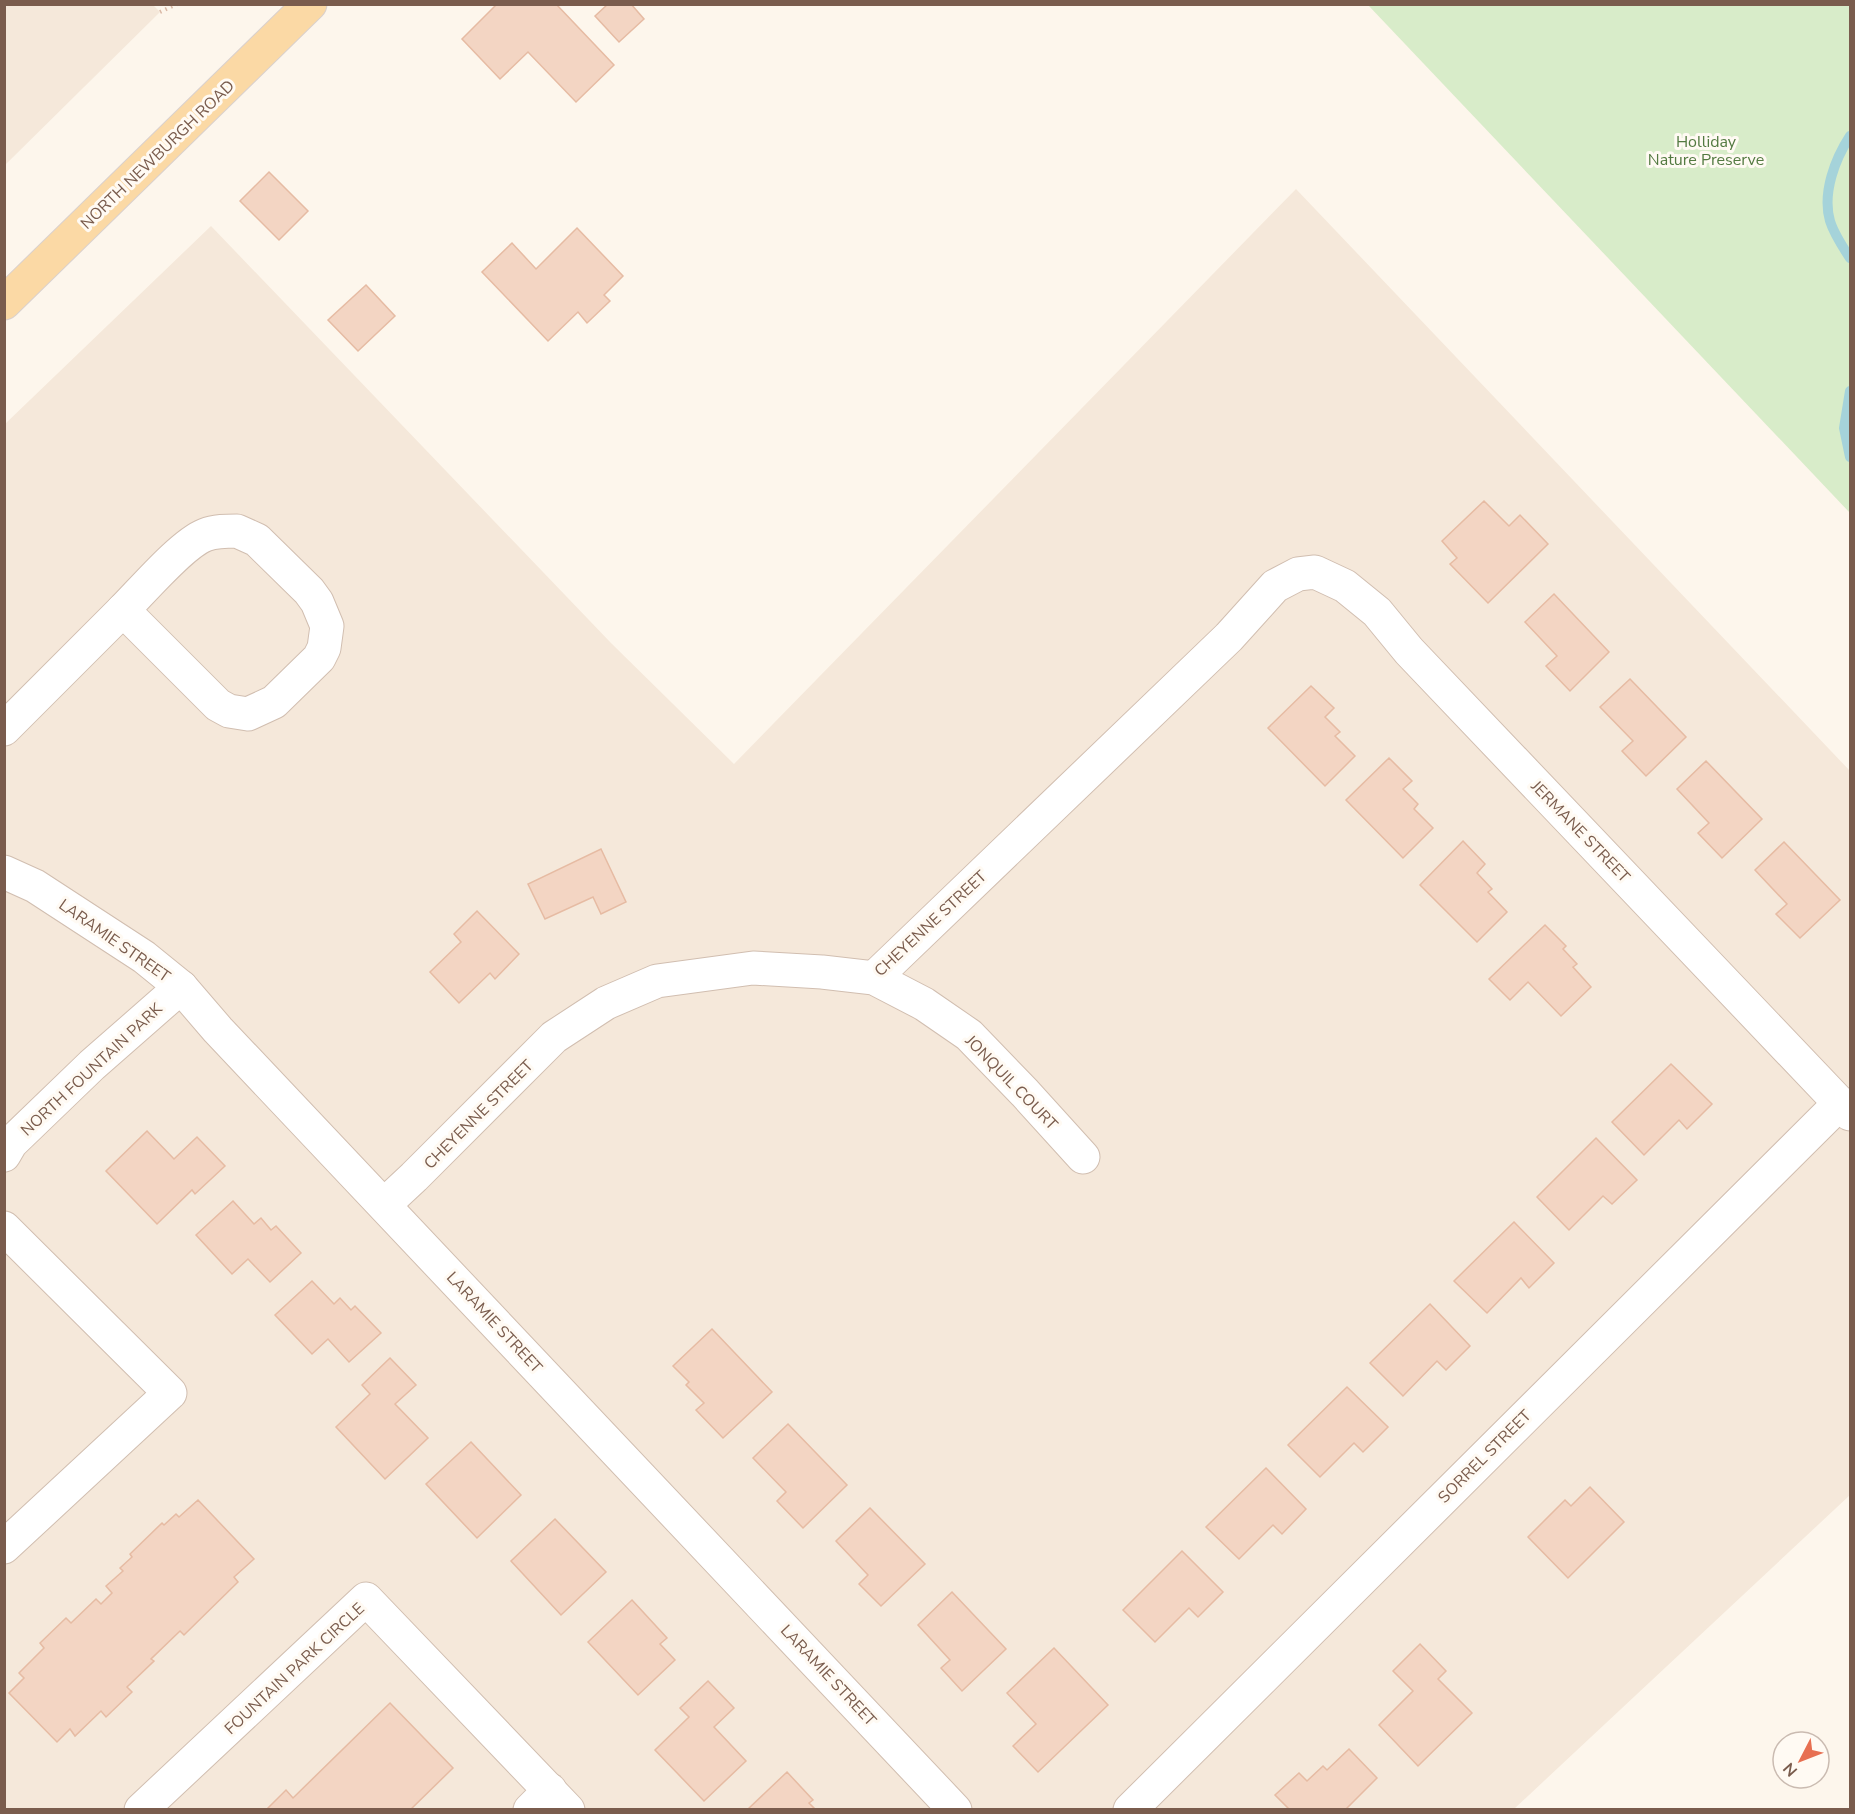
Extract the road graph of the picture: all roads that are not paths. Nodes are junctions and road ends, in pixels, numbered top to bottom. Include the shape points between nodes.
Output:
1 (310, 4) edge
2 (4, 303) edge
3 (1298, 574) joint
4 (123, 610) junction
5 (4, 729) edge
6 (4, 872) edge
7 (874, 978) junction
8 (181, 987) junction
9 (1845, 1109) edge
10 (4, 1155) edge
11 (1083, 1157) dead end
12 (384, 1205) junction
13 (4, 1228) edge
14 (4, 1547) edge
15 (549, 1803) edge
16 (141, 1809) edge
17 (955, 1809) edge
18 (1130, 1809) edge

1 - 2 main road, NORTH NEWBURGH ROAD
3 - 7 street, CHEYENNE STREET via 1275,586 1229,637
3 - 9 street, JERMANE STREET via 1315,572 1345,586 1377,612 1409,651
4 - 4 street via 204,535 237,531 257,540 317,602 327,626 319,658 274,702 248,714 218,705
4 - 5 street
6 - 8 street, LARAMIE STREET via 35,886 105,931
7 - 11 street, JONQUIL COURT via 924,1004 969,1035
7 - 12 street, CHEYENNE STREET via 753,968 657,981 629,992 555,1037
8 - 10 street, NORTH FOUNTAIN PARK via 92,1065 11,1143
8 - 12 street, LARAMIE STREET
9 - 18 street, SORREL STREET
12 - 17 street, LARAMIE STREET
13 - 14 street via 170,1393
15 - 16 street, FOUNTAIN PARK CIRCLE via 366,1599

